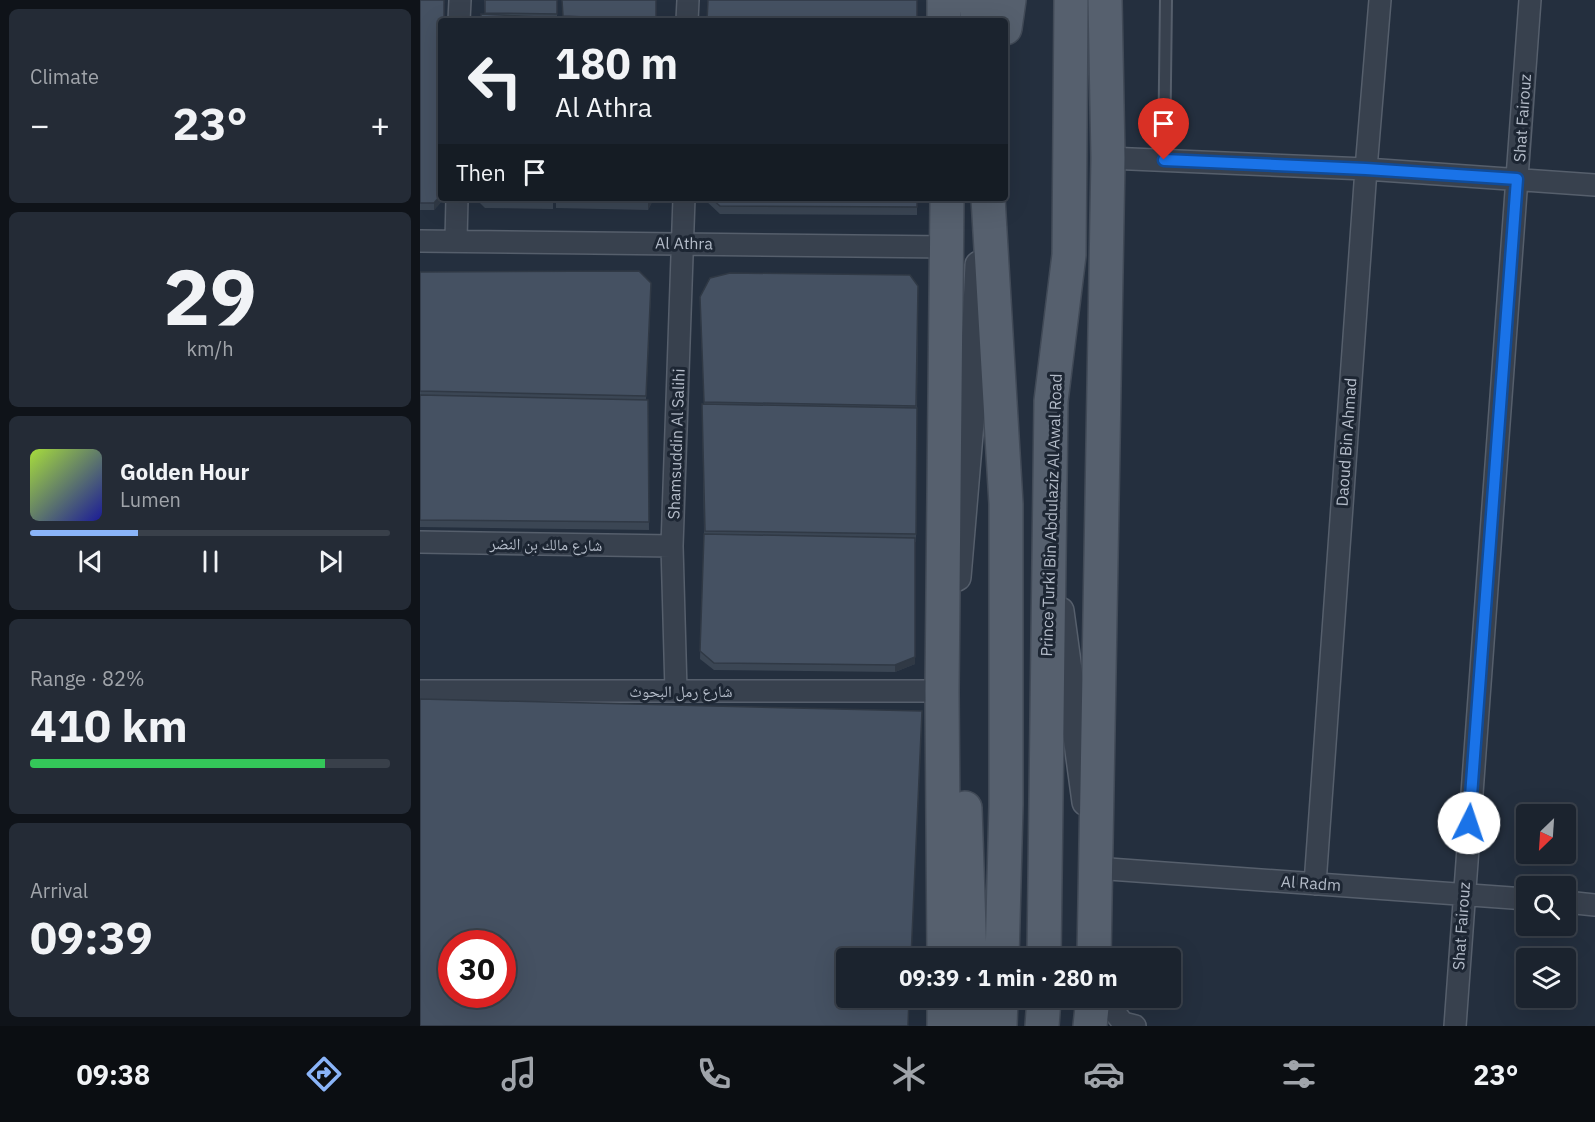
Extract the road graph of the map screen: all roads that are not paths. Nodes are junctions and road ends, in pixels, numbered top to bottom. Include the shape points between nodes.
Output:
1 (460, 0) edge
2 (688, 0) edge
3 (944, 0) edge
4 (976, 0) edge
5 (1009, 0) edge
6 (1059, 0) edge
7 (1071, 0) edge
8 (1105, 0) edge
9 (1166, 0) edge
10 (1380, 0) edge
11 (1530, 0) edge
12 (459, 18) edge
13 (687, 18) edge
14 (944, 18) edge
15 (978, 18) edge
16 (1006, 18) edge
17 (1071, 87) junction
18 (1108, 158) junction
19 (1164, 160) junction
20 (1366, 169) junction
21 (1517, 179) junction
22 (1595, 185) edge
23 (457, 201) edge
24 (684, 201) edge
25 (947, 201) edge
26 (983, 201) edge
27 (988, 201) edge
28 (420, 241) edge
29 (456, 241) junction
30 (683, 243) junction
31 (948, 247) junction
32 (1049, 533) junction
33 (420, 542) edge
34 (672, 546) junction
35 (955, 609) junction
36 (942, 690) junction
37 (426, 691) edge
38 (676, 691) junction
39 (433, 715) edge
40 (1095, 868) junction
41 (1315, 884) junction
42 (1463, 895) junction
43 (1516, 898) edge
44 (1576, 903) edge
45 (1595, 904) edge
46 (944, 948) edge
47 (970, 948) edge
48 (1002, 948) edge
49 (1044, 948) edge
50 (1094, 948) edge
51 (944, 1008) edge
52 (971, 1008) edge
53 (1000, 1008) edge
54 (1043, 1008) edge
55 (1093, 1008) edge
56 (1112, 1008) edge
57 (944, 1026) edge
58 (972, 1026) edge
59 (1000, 1026) edge
60 (1042, 1026) edge
61 (1092, 1026) edge
62 (1135, 1026) edge
63 (1455, 1026) edge

1 - 12 street
2 - 13 street
3 - 14 main road
4 - 15 main road
5 - 16 main road
6 - 17 main road
7 - 17 main road, Prince Turki Bin Abdulaziz Al Awal Road
8 - 18 main road
9 - 19 lane
10 - 20 street, Daoud Bin Ahmad
11 - 21 street, Shat Fairouz
17 - 32 main road, Prince Turki Bin Abdulaziz Al Awal Road via 1069,255 1052,401
18 - 19 street
18 - 40 main road
19 - 20 street
20 - 21 street
20 - 41 street, Daoud Bin Ahmad
21 - 22 street
21 - 42 street, Shat Fairouz
23 - 29 street
24 - 30 street, Shamsuddin Al Salihi
25 - 31 main road
26 - 35 street
27 - 48 main road via 1006,504
28 - 29 street, Al Athra
29 - 30 street, Al Athra
30 - 31 street, Al Athra
30 - 34 street, Shamsuddin Al Salihi
31 - 36 main road
32 - 40 street
32 - 49 main road, Prince Turki Bin Abdulaziz Al Awal Road
33 - 34 street, شارع مالك بن النضر
34 - 38 street, Shamsuddin Al Salihi
35 - 36 street
35 - 47 main road
36 - 38 street, شارع رمل البحوث
36 - 46 main road
37 - 38 street, شارع رمل البحوث
37 - 39 street
40 - 41 street, Al Radm
40 - 50 main road
41 - 42 street, Al Radm
42 - 43 street, Al Radm
42 - 63 street, Shat Fairouz
44 - 45 street
51 - 57 main road
52 - 58 main road
53 - 59 main road
54 - 60 main road
55 - 61 main road
56 - 62 street via 1123,1023

